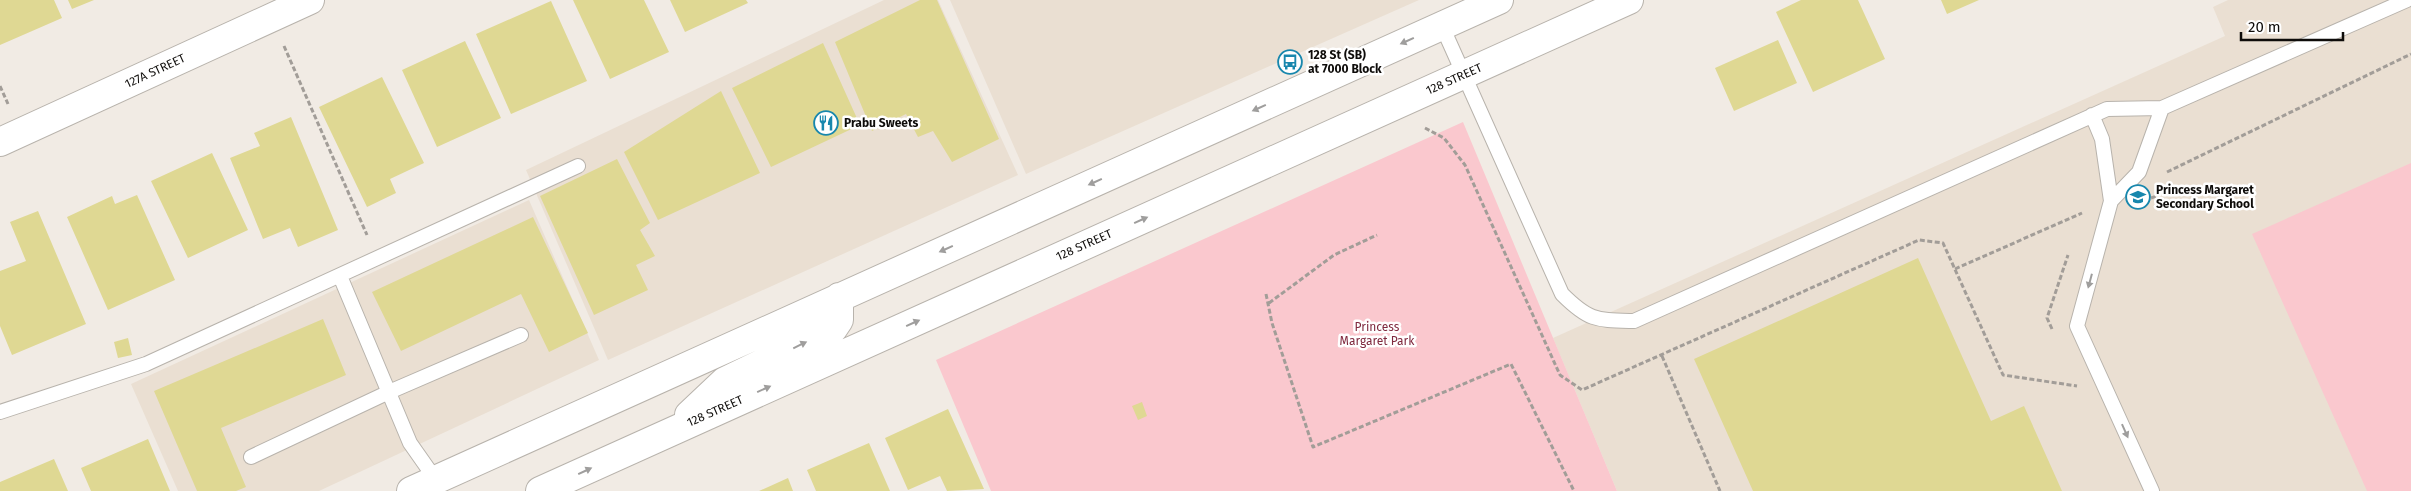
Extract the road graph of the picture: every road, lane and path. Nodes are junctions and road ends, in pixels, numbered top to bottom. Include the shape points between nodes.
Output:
1 (310, 0) edge
2 (1499, 0) edge
3 (1629, 0) edge
4 (2406, 0) edge
5 (1442, 26) junction
6 (282, 41) dead end
7 (2411, 54) edge
8 (1464, 75) junction
9 (0, 86) edge
10 (9, 107) dead end
11 (2162, 108) junction
12 (2092, 115) junction
13 (0, 142) edge
14 (578, 166) dead end
15 (2165, 176) dead end
16 (2162, 182) dead end
17 (2145, 199) dead end
18 (2111, 201) junction
19 (2083, 212) dead end
20 (1377, 234) dead end
21 (378, 259) junction
22 (1955, 269) dead end
23 (340, 276) junction
24 (1266, 294) dead end
25 (839, 298) junction
26 (1268, 303) junction
27 (521, 335) dead end
28 (1662, 356) dead end
29 (390, 392) junction
30 (0, 412) edge
31 (674, 430) junction
32 (252, 457) dead end
33 (441, 486) edge
34 (412, 491) edge
35 (540, 491) edge
36 (1574, 491) edge
37 (1720, 491) edge
38 (2152, 491) edge

1 - 13 main road, 127A STREET
2 - 5 main road
3 - 8 main road, 128 STREET
4 - 11 lane
5 - 8 lane
5 -> 25 main road
6 - 21 path
7 - 15 path via 2168,170
8 - 12 lane via 1562,294 1579,312 1597,320 1634,321
31 -> 8 main road, 128 STREET
9 - 10 path
11 - 12 lane via 2107,109
11 - 18 lane via 2139,172
12 - 18 lane via 2102,139
14 - 21 lane
16 - 17 path via 2157,196
18 -> 38 lane via 2077,326
19 - 22 path
20 - 26 path via 1334,254
21 - 23 lane
23 - 29 lane
23 - 30 lane via 146,364
24 - 26 path
31 -> 25 main road via 725,381 834,329 840,320
25 - 33 main road
26 - 36 path via 1313,447 1511,364
27 - 29 lane
28 - 37 path
29 - 32 lane
29 - 33 lane via 410,443
35 -> 31 main road, 128 STREET
33 - 34 main road

